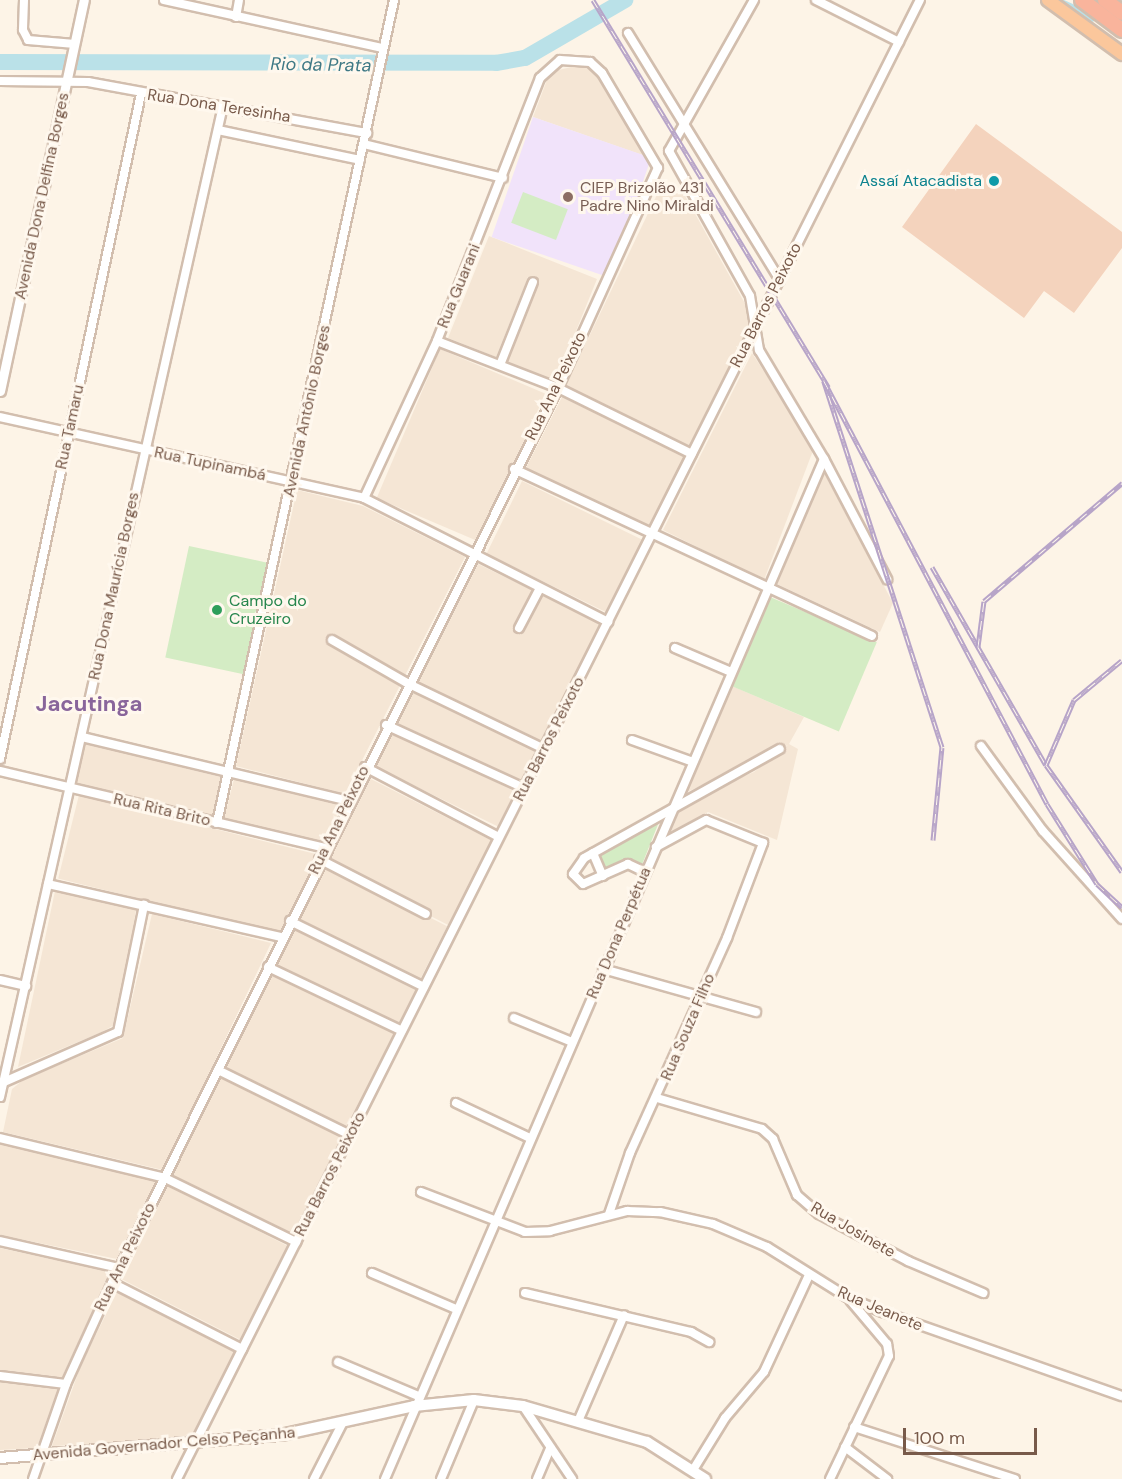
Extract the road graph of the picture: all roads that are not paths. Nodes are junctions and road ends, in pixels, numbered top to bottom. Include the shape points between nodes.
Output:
1 (24, 0) edge
2 (84, 0) edge
3 (164, 0) edge
4 (239, 0) edge
5 (394, 0) edge
6 (754, 0) edge
7 (816, 0) edge
8 (920, 0) edge
9 (1048, 0) edge
10 (1082, 0) edge
11 (1105, 0) edge
12 (1122, 13) edge
13 (236, 17) junction
14 (1122, 30) edge
15 (628, 33) dead end
16 (899, 42) junction
17 (74, 48) junction
18 (383, 52) junction
19 (1122, 54) edge
20 (0, 81) edge
21 (66, 82) junction
22 (141, 94) junction
23 (222, 110) junction
24 (684, 128) junction
25 (218, 130) junction
26 (367, 133) junction
27 (364, 144) junction
28 (360, 160) junction
29 (658, 168) joint
30 (503, 178) junction
31 (780, 280) junction
32 (533, 282) dead end
33 (755, 325) junction
34 (437, 341) junction
35 (500, 365) junction
36 (558, 388) junction
37 (0, 392) edge
38 (0, 417) edge
39 (69, 431) junction
40 (144, 449) junction
41 (692, 454) junction
42 (824, 459) junction
43 (514, 469) junction
44 (292, 482) junction
45 (364, 498) junction
46 (652, 533) junction
47 (472, 554) junction
48 (887, 579) dead end
49 (769, 587) junction
50 (540, 588) junction
51 (608, 622) junction
52 (519, 628) dead end
53 (872, 636) dead end
54 (332, 640) dead end
55 (675, 648) dead end
56 (731, 672) junction
57 (407, 683) junction
58 (386, 725) junction
59 (82, 736) junction
60 (632, 740) dead end
61 (981, 746) dead end
62 (544, 748) junction
63 (780, 749) dead end
64 (0, 759) edge
65 (693, 762) junction
66 (365, 767) junction
67 (0, 771) edge
68 (228, 772) junction
69 (70, 788) junction
70 (524, 788) junction
71 (348, 801) junction
72 (674, 806) junction
73 (217, 823) junction
74 (500, 837) junction
75 (656, 847) junction
76 (325, 848) junction
77 (593, 853) junction
78 (319, 859) junction
79 (645, 872) junction
80 (603, 876) junction
81 (48, 884) junction
82 (144, 904) junction
83 (426, 914) dead end
84 (1122, 919) edge
85 (290, 921) junction
86 (282, 937) junction
87 (268, 967) junction
88 (603, 969) junction
89 (0, 980) edge
90 (26, 986) junction
91 (424, 987) junction
92 (699, 998) junction
93 (756, 1012) dead end
94 (514, 1018) dead end
95 (402, 1031) junction
96 (572, 1042) junction
97 (218, 1070) junction
98 (4, 1082) junction
99 (0, 1097) edge
100 (657, 1098) junction
101 (456, 1103) dead end
102 (350, 1135) junction
103 (0, 1138) edge
104 (530, 1138) junction
105 (165, 1178) junction
106 (421, 1192) dead end
107 (609, 1214) junction
108 (493, 1223) junction
109 (0, 1241) edge
110 (296, 1242) junction
111 (119, 1268) junction
112 (372, 1272) dead end
113 (809, 1275) junction
114 (112, 1283) junction
115 (525, 1293) dead end
116 (983, 1293) dead end
117 (847, 1297) junction
118 (456, 1309) junction
119 (624, 1315) junction
120 (709, 1342) dead end
121 (242, 1349) junction
122 (338, 1362) dead end
123 (0, 1376) edge
124 (66, 1384) junction
125 (1122, 1396) edge
126 (474, 1400) junction
127 (416, 1401) junction
128 (523, 1406) junction
129 (579, 1419) junction
130 (342, 1424) junction
131 (854, 1427) junction
132 (194, 1444) junction
133 (845, 1447) junction
134 (550, 1448) junction
135 (43, 1455) junction
136 (0, 1458) edge
137 (693, 1470) junction
138 (33, 1479) edge
139 (177, 1479) edge
140 (314, 1479) edge
141 (385, 1479) edge
142 (441, 1479) edge
143 (537, 1479) edge
144 (572, 1479) edge
145 (705, 1479) edge
146 (830, 1479) edge
147 (887, 1479) edge
148 (1015, 1479) edge

1 - 17 street via 23,30 28,40
2 - 17 street, Avenida Dona Delfina Borges
3 - 13 street
4 - 13 street
5 - 18 street, Avenida Antônio Borges
6 - 24 street
7 - 16 street
8 - 16 street, Rua Barros Peixoto
9 - 19 highway
10 - 14 highway
11 - 12 highway
13 - 18 street
15 - 24 street
16 - 31 street, Rua Barros Peixoto
17 - 21 street, Avenida Dona Delfina Borges
18 - 26 street, Avenida Antônio Borges
20 - 21 street, Rua Dona Teresinha
21 - 22 street, Rua Dona Teresinha
21 - 37 street, Avenida Dona Delfina Borges
22 - 23 street, Rua Dona Teresinha
22 - 39 street, Rua Tamaru
23 - 25 street, Rua Dona Maurícia Borges
23 - 26 street, Rua Dona Teresinha via 250,109
24 - 31 street
24 - 33 street via 669,151 750,296
25 - 28 street
25 - 40 street, Rua Dona Maurícia Borges
26 - 27 street, Avenida Antônio Borges
27 - 28 street, Avenida Antônio Borges
27 - 30 street
28 - 44 street, Avenida Antônio Borges
29 - 30 street, Rua Guarani via 597,68 566,59 545,70
29 - 36 street, Rua Ana Peixoto
30 - 34 street, Rua Guarani
31 - 33 street, Rua Barros Peixoto
32 - 35 street
33 - 41 street, Rua Barros Peixoto
33 - 42 street via 759,350
34 - 35 street
34 - 45 street, Rua Guarani
35 - 36 street
36 - 41 street
36 - 43 street, Rua Ana Peixoto
38 - 39 street, Rua Tupinambá
39 - 40 street, Rua Tupinambá
39 - 64 street, Rua Tamaru
40 - 44 street, Rua Tupinambá
40 - 59 street, Rua Dona Maurícia Borges
41 - 46 street, Rua Barros Peixoto
42 - 48 street
42 - 49 street, Rua Dona Perpétua
43 - 46 street
43 - 47 street, Rua Ana Peixoto
44 - 45 street, Rua Tupinambá
44 - 68 street, Avenida Antônio Borges
45 - 47 street, Rua Tupinambá
46 - 49 street
46 - 51 street, Rua Barros Peixoto
47 - 50 street, Rua Tupinambá
47 - 57 street, Rua Ana Peixoto
49 - 53 street
49 - 56 street, Rua Dona Perpétua
50 - 51 street, Rua Tupinambá
50 - 52 street
51 - 62 street, Rua Barros Peixoto
54 - 57 street
55 - 56 street
56 - 65 street, Rua Dona Perpétua
57 - 58 street, Rua Ana Peixoto
57 - 62 street
58 - 66 street, Rua Ana Peixoto
58 - 70 street
59 - 68 street
59 - 69 street, Rua Dona Maurícia Borges
60 - 65 street
61 - 84 street via 1043,831
62 - 70 street, Rua Barros Peixoto
63 - 72 street
65 - 72 street, Rua Dona Perpétua
66 - 71 street, Rua Ana Peixoto
66 - 74 street
67 - 69 street, Rua Rita Brito
68 - 71 street
68 - 73 street, Avenida Antônio Borges
69 - 73 street, Rua Rita Brito
69 - 81 street, Rua Dona Maurícia Borges
70 - 74 street, Rua Barros Peixoto
71 - 76 street, Rua Ana Peixoto
72 - 75 street, Rua Dona Perpétua
72 - 77 street
73 - 76 street, Rua Rita Brito
74 - 91 street, Rua Barros Peixoto
75 - 79 street, Rua Dona Perpétua
75 - 92 street, Rua Souza Filho via 706,820 761,839 761,853 747,892
76 - 78 street, Rua Ana Peixoto
77 - 80 street
77 - 80 street via 580,862 573,878 583,884
78 - 83 street
78 - 85 street, Rua Ana Peixoto
79 - 80 street via 628,864
79 - 88 street, Rua Dona Perpétua
81 - 82 street
81 - 90 street, Rua Dona Maurícia Borges
82 - 86 street
82 - 98 street via 117,1032
85 - 86 street, Rua Ana Peixoto
85 - 91 street
86 - 87 street, Rua Ana Peixoto
87 - 95 street
87 - 97 street, Rua Ana Peixoto
88 - 92 street
88 - 96 street, Rua Dona Perpétua
89 - 90 street
90 - 98 street, Rua Dona Maurícia Borges
91 - 95 street, Rua Barros Peixoto
92 - 93 street
92 - 100 street, Rua Souza Filho
94 - 96 street
95 - 102 street, Rua Barros Peixoto
96 - 104 street, Rua Dona Perpétua
97 - 102 street
97 - 105 street, Rua Ana Peixoto
98 - 99 street, Rua Dona Maurícia Borges
100 - 107 street, Rua Souza Filho via 630,1153
100 - 116 street, Rua Josinete via 762,1129 773,1139 797,1195 819,1214 888,1251
101 - 104 street
102 - 110 street, Rua Barros Peixoto
103 - 105 street
104 - 108 street, Rua Dona Perpétua
105 - 110 street
105 - 111 street, Rua Ana Peixoto
106 - 108 street, Rua Jeanete
107 - 108 street, Rua Jeanete via 537,1233
107 - 113 street, Rua Jeanete via 660,1212 713,1224 768,1247
108 - 118 street, Rua Dona Perpétua
109 - 111 street
110 - 121 street, Rua Barros Peixoto
111 - 114 street, Rua Ana Peixoto
112 - 118 street
113 - 117 street, Rua Jeanete
113 - 137 street via 764,1372 725,1418
114 - 121 street
114 - 124 street, Rua Ana Peixoto
115 - 119 street
117 - 125 street, Rua Jeanete
117 - 131 street via 889,1349
118 - 127 street, Rua Dona Perpétua
119 - 120 street via 691,1332
119 - 129 street
121 - 132 street, Rua Barros Peixoto
122 - 127 street
123 - 124 street
124 - 135 street, Rua Ana Peixoto
126 - 127 main road, Avenida Governador Celso Peçanha
126 - 128 main road, Avenida Governador Celso Peçanha
126 - 142 street
127 - 130 main road, Avenida Governador Celso Peçanha
127 - 141 street, Rua Dona Perpétua
128 - 129 main road, Avenida Governador Celso Peçanha
128 - 134 street
129 - 137 main road, Avenida Governador Celso Peçanha via 647,1442
130 - 132 main road, Avenida Governador Celso Peçanha
130 - 140 street
131 - 133 street
131 - 148 street
132 - 135 main road, Avenida Governador Celso Peçanha
132 - 139 street, Rua Barros Peixoto
133 - 146 street
133 - 147 street
134 - 143 street
134 - 144 street
135 - 136 main road, Avenida Governador Celso Peçanha
135 - 138 street, Rua Ana Peixoto
137 - 145 main road, Avenida Governador Celso Peçanha

